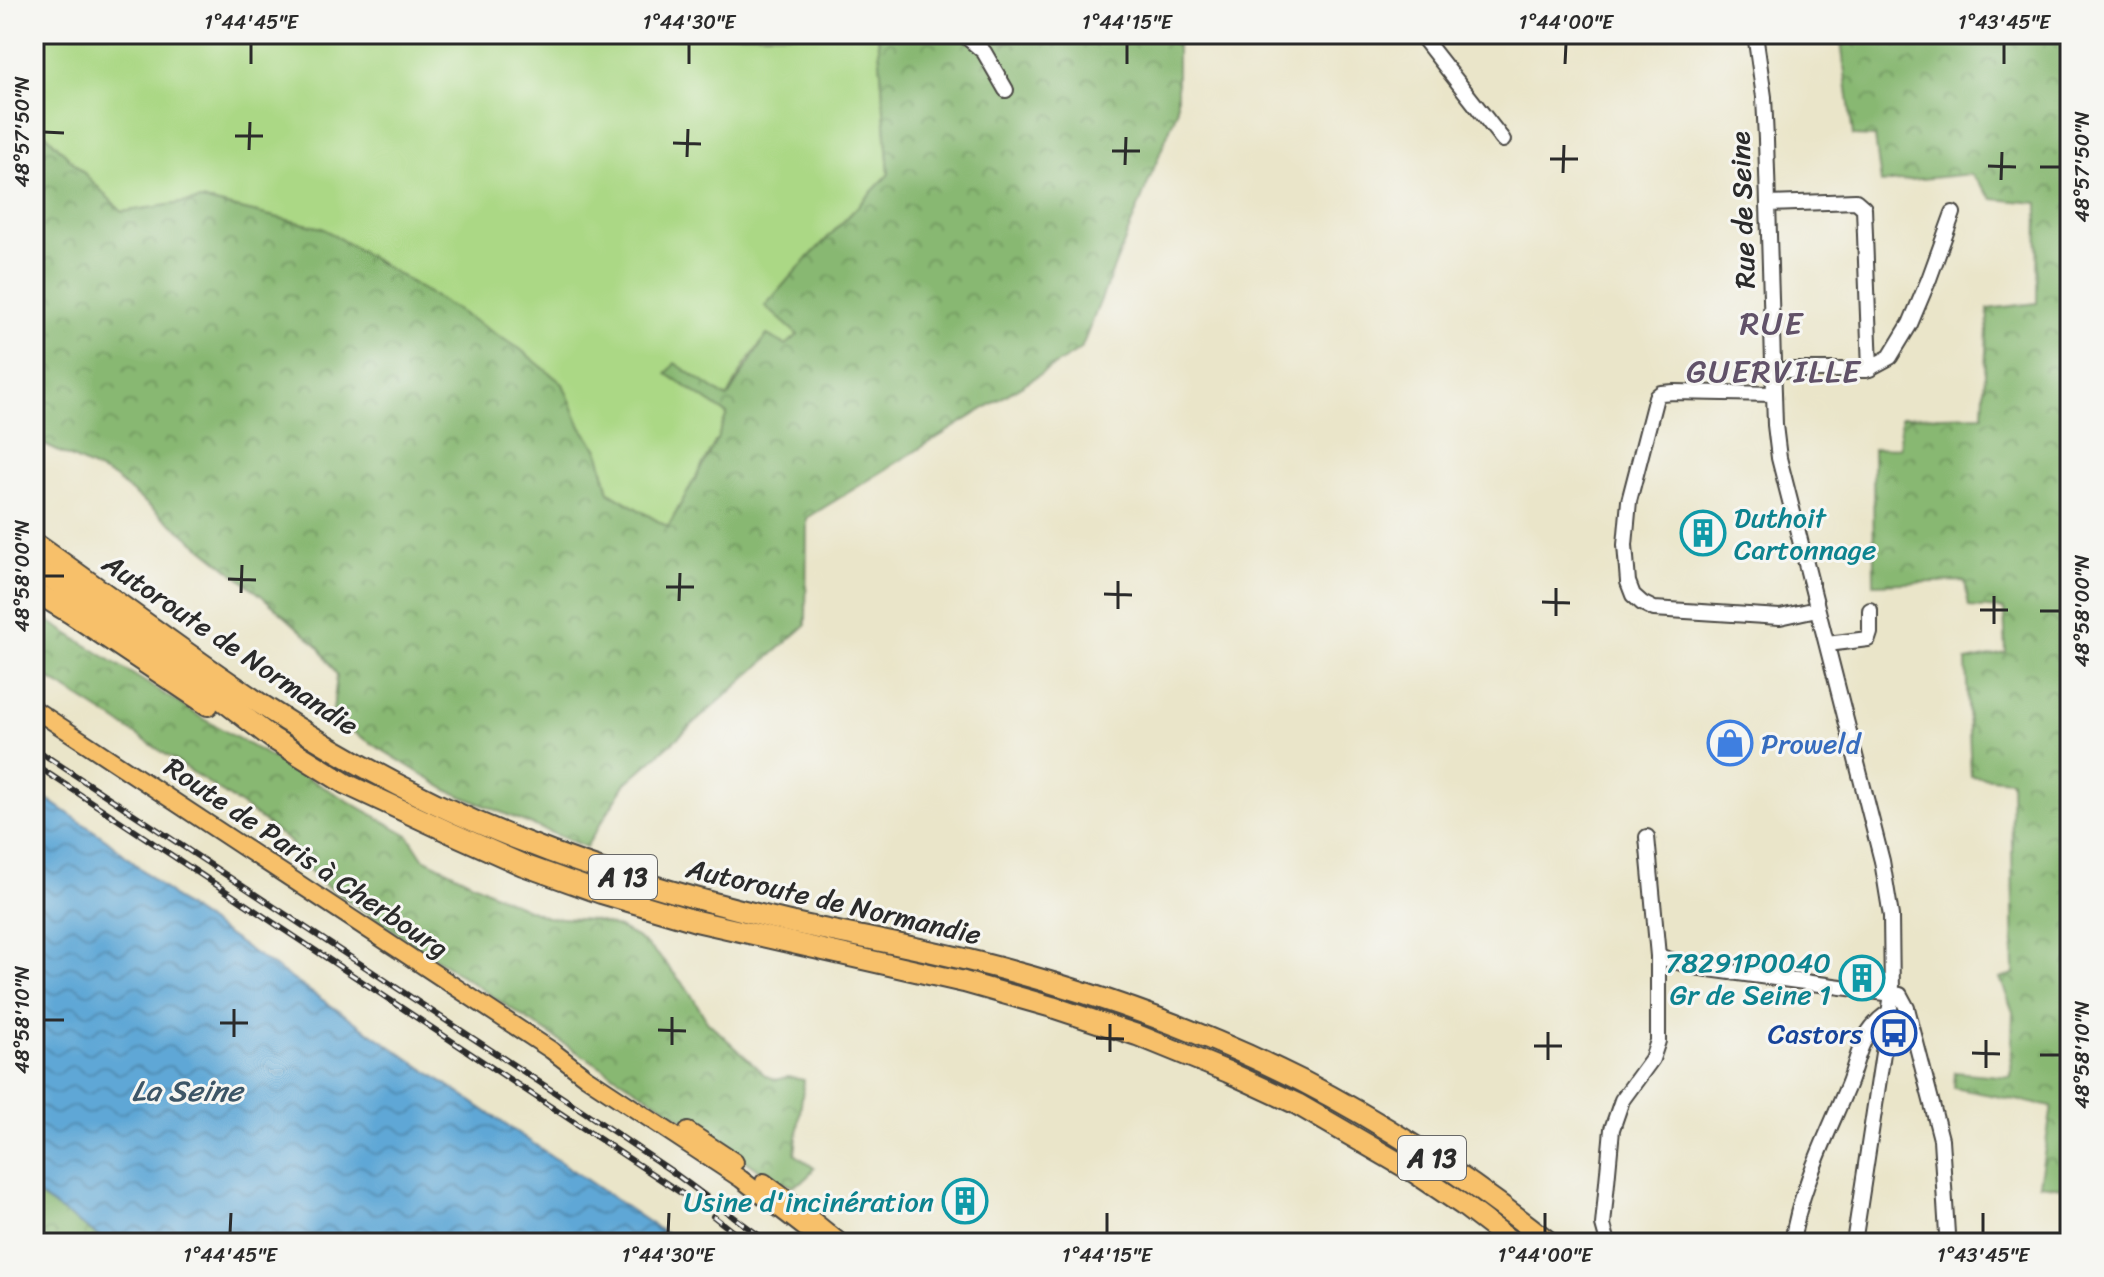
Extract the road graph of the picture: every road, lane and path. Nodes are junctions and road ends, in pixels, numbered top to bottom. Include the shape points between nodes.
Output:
1 (963, 34) edge
2 (1420, 34) edge
3 (1755, 34) edge
4 (1006, 90) dead end
5 (1503, 140) dead end
6 (1768, 204) junction
7 (1953, 213) dead end
8 (1870, 369) junction
9 (1773, 370) junction
10 (1774, 394) junction
11 (34, 543) edge
12 (34, 567) edge
13 (34, 591) edge
14 (1817, 609) junction
15 (1870, 610) dead end
16 (1827, 644) junction
17 (34, 709) edge
18 (272, 738) junction
19 (1647, 837) dead end
20 (1658, 956) junction
21 (1892, 994) junction
22 (1890, 1012) junction
23 (551, 1050) junction
24 (824, 1243) edge
25 (841, 1243) edge
26 (1513, 1243) edge
27 (1550, 1243) edge
28 (1608, 1243) edge
29 (1792, 1243) edge
30 (1854, 1243) edge
31 (1945, 1243) edge

1 - 4 street via 984,52
2 - 5 street
3 - 6 street, Rue de Seine via 1764,97
6 - 8 street via 1856,201 1864,208
6 - 9 street, Rue de Seine
7 - 8 street via 1910,324 1890,357
8 - 9 street
9 - 10 street, Rue de Seine
10 - 14 street, Rue de Seine via 1779,458
10 - 14 street via 1674,392 1656,397 1629,501 1628,582 1633,595 1654,609 1780,617
11 - 27 highway, Autoroute de Normandie / A 13 via 263,705 433,801 523,842 695,899 974,961 1143,1013 1275,1068 1368,1119 1475,1186
12 - 18 highway, Autoroute de Normandie / A 13 via 148,643
13 - 18 highway via 232,721
14 - 16 street, Rue de Seine
15 - 16 street via 1868,639
16 - 21 street, Rue de Seine via 1889,896
17 - 23 main road, Route de Paris à Cherbourg
18 - 26 highway, Autoroute de Normandie / A 13 via 346,784 437,827 601,893 696,921 964,982 1137,1035 1297,1104 1414,1172
19 - 20 street
20 - 21 street via 1694,967
20 - 28 street via 1658,1041 1652,1059 1622,1100 1612,1129 1603,1225
21 - 22 street, Rue de Seine
21 - 31 street via 1900,995 1907,1008 1941,1139
22 - 29 street via 1866,1035 1820,1147
22 - 30 street, Rue de Seine
23 - 24 main road, Route de Paris à Cherbourg via 741,1179
23 - 25 main road, Route de Paris à Cherbourg via 708,1143

